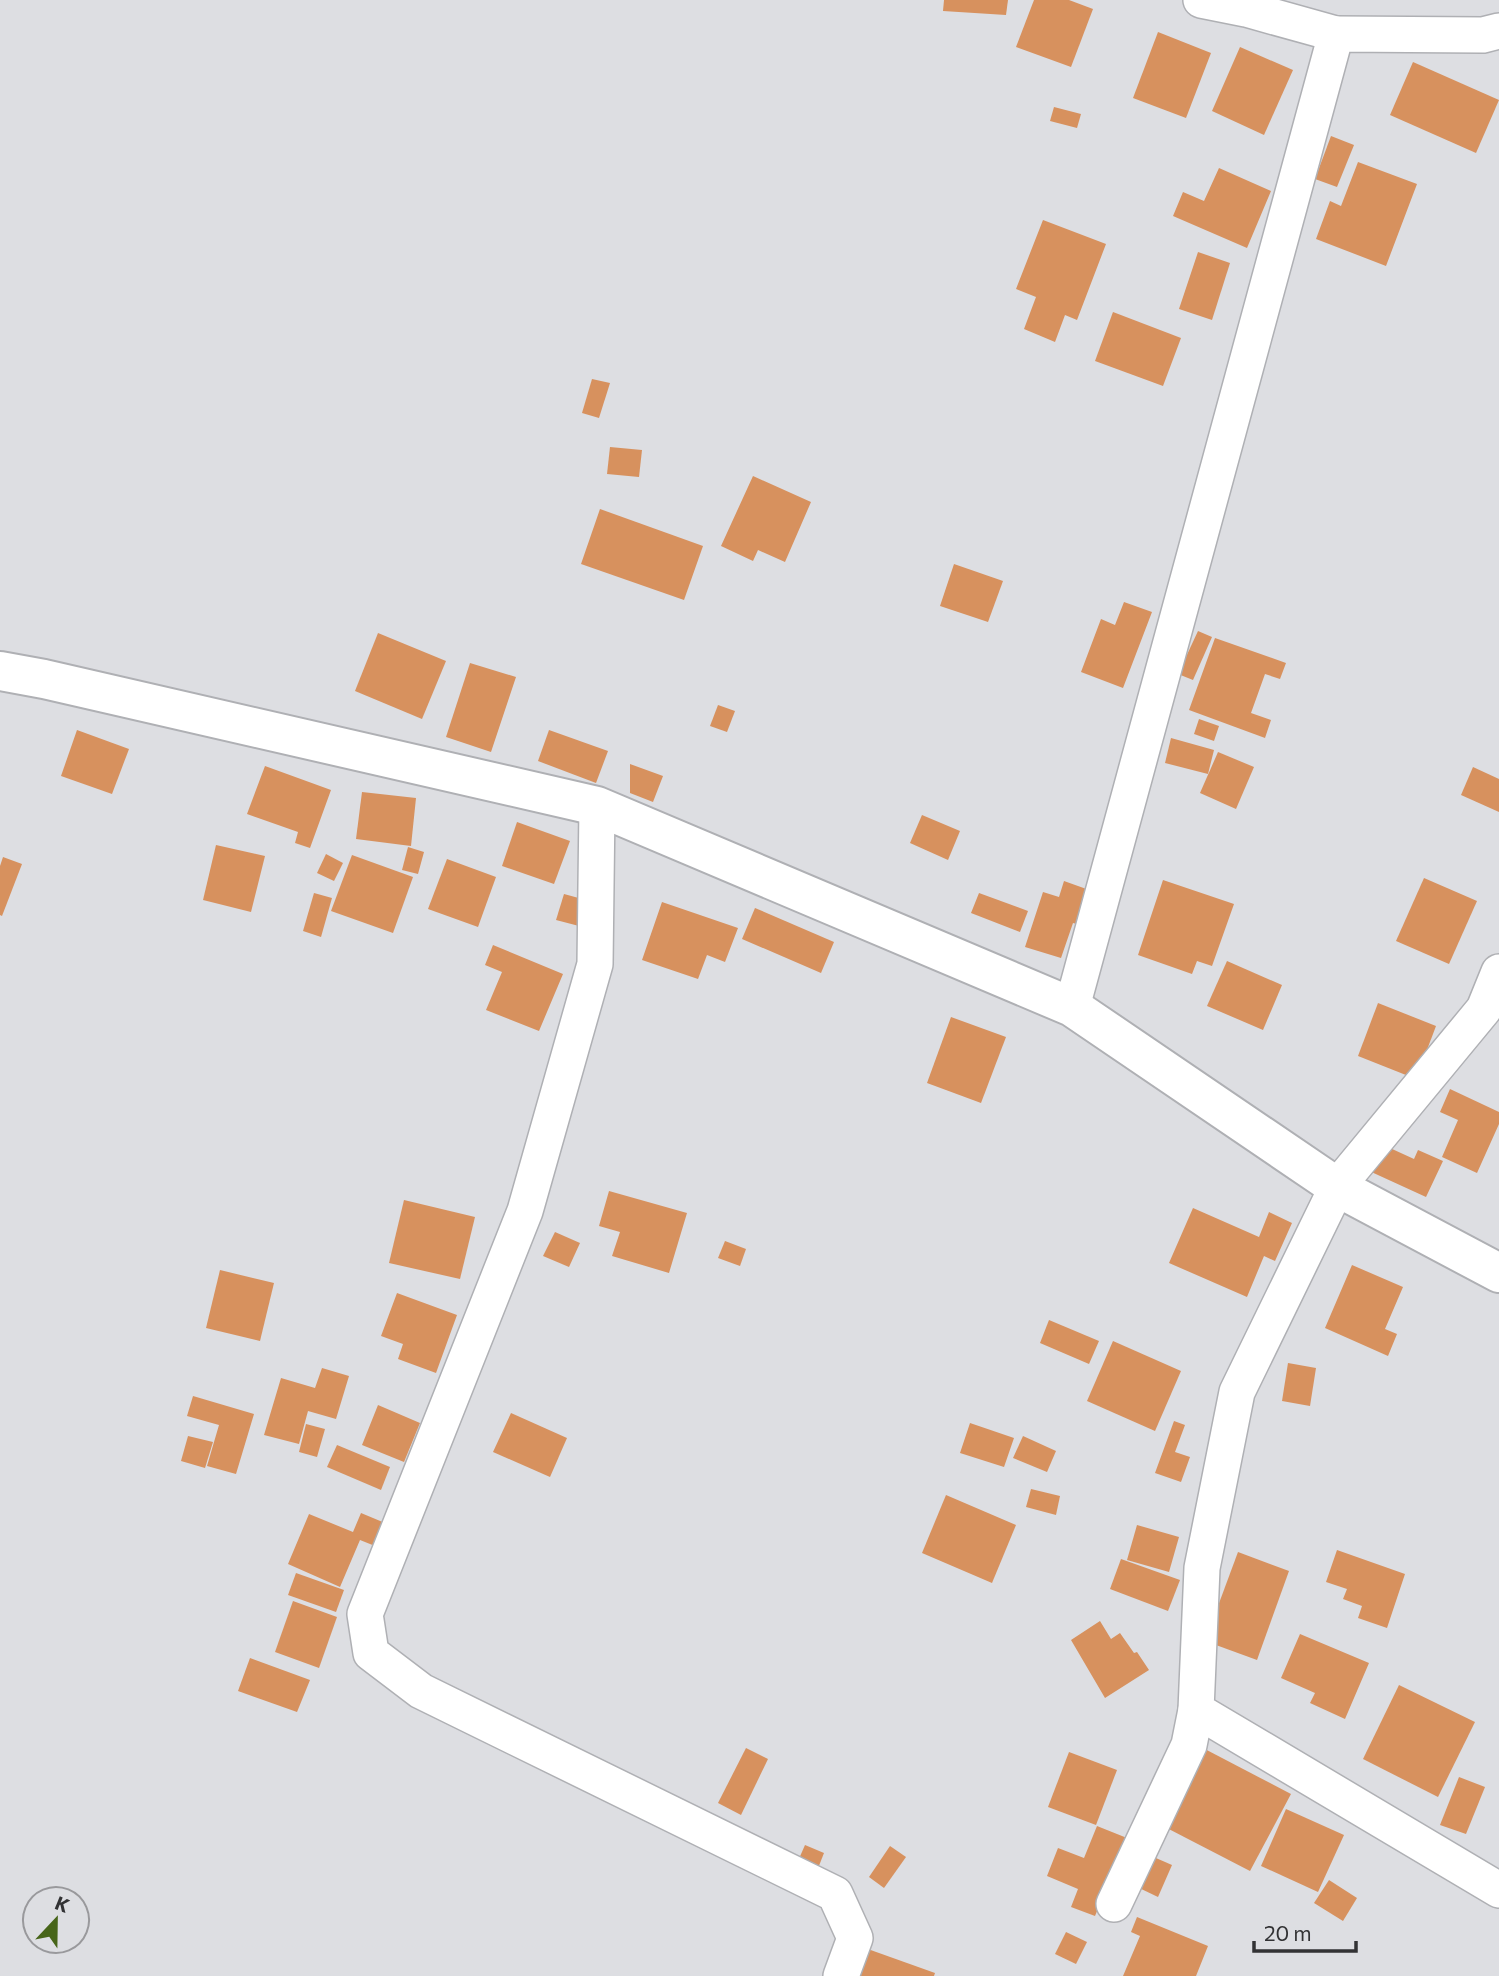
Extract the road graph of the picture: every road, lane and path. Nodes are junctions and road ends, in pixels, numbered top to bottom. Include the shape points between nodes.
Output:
1 (1202, 0) edge
2 (1499, 30) edge
3 (1336, 34) junction
4 (0, 671) edge
5 (597, 806) junction
6 (1499, 972) edge
7 (1072, 1007) junction
8 (1337, 1187) junction
9 (1499, 1273) edge
10 (1196, 1710) junction
11 (1499, 1890) edge
12 (1114, 1904) dead end
13 (841, 1976) edge

1 - 3 street
2 - 3 street via 1483,35
3 - 7 street
4 - 5 street
5 - 7 street
5 - 13 street via 595,964 526,1211 365,1614 371,1653 421,1692 835,1894 855,1938
6 - 8 street via 1484,1009
7 - 8 street
8 - 9 street
8 - 10 street via 1237,1392 1202,1568
10 - 11 street
10 - 12 street via 1189,1745

